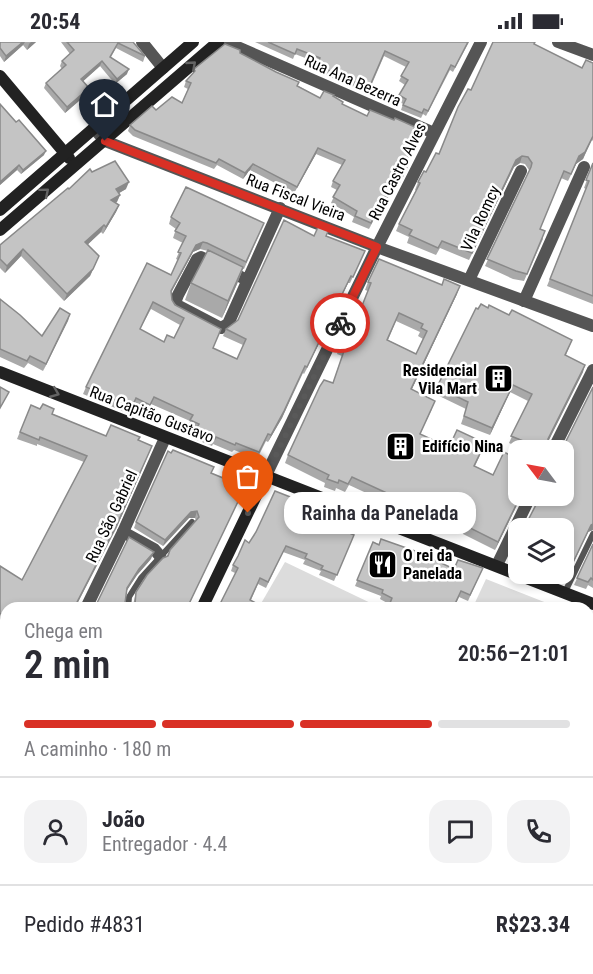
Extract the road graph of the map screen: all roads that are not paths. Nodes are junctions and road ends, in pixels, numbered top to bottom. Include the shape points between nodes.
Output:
1 (141, 42) edge
2 (194, 42) edge
3 (218, 42) edge
4 (226, 42) edge
5 (481, 42) edge
6 (558, 42) edge
7 (593, 56) edge
8 (163, 68) junction
9 (0, 76) edge
10 (94, 128) junction
11 (434, 133) junction
12 (105, 141) junction
13 (65, 153) junction
14 (76, 166) junction
15 (584, 167) dead end
16 (520, 171) dead end
17 (280, 208) junction
18 (0, 210) edge
19 (0, 230) edge
20 (377, 247) junction
21 (247, 280) junction
22 (469, 280) junction
23 (524, 302) junction
24 (593, 326) edge
25 (593, 370) edge
26 (0, 372) edge
27 (165, 438) junction
28 (559, 440) edge
29 (266, 475) junction
30 (526, 506) edge
31 (192, 522) edge
32 (123, 532) junction
33 (593, 534) edge
34 (160, 556) junction
35 (497, 565) junction
36 (565, 592) junction
37 (89, 602) edge
38 (129, 602) edge
39 (205, 602) edge
40 (588, 602) edge

1 - 8 street
2 - 8 street
12 -> 3 street
4 - 11 street, Rua Ana Bezerra
5 - 11 street, Rua Castro Alves
6 - 7 street
8 - 10 street
9 - 13 street
10 - 12 street, Rua Fiscal Vieira
10 - 13 street
11 - 20 street, Rua Castro Alves
12 - 14 street
12 - 17 street, Rua Fiscal Vieira
13 - 14 street
13 - 18 street
19 -> 14 street
15 - 23 street
16 - 22 street, Vila Romcy
17 - 20 street, Rua Fiscal Vieira
17 - 21 street
20 - 22 street, Rua Fiscal Vieira
20 - 29 street, Rua Castro Alves
21 - 21 street via 225,328 177,305 178,295 201,257
22 - 23 street, Rua Fiscal Vieira
23 - 24 street, Rua Fiscal Vieira
25 - 28 street
26 -> 27 street, Rua Capitão Gustavo
27 - 29 street, Rua Capitão Gustavo
27 - 32 street, Rua São Gabriel
29 - 35 street, Rua Capitão Gustavo
29 - 39 street, Rua Castro Alves
30 - 35 street
31 - 34 lane
32 - 34 street
32 - 37 street, Rua São Gabriel
33 - 36 lane
34 - 38 lane via 133,590
35 - 36 street, Rua Capitão Gustavo
36 - 40 street, Rua Capitão Gustavo

